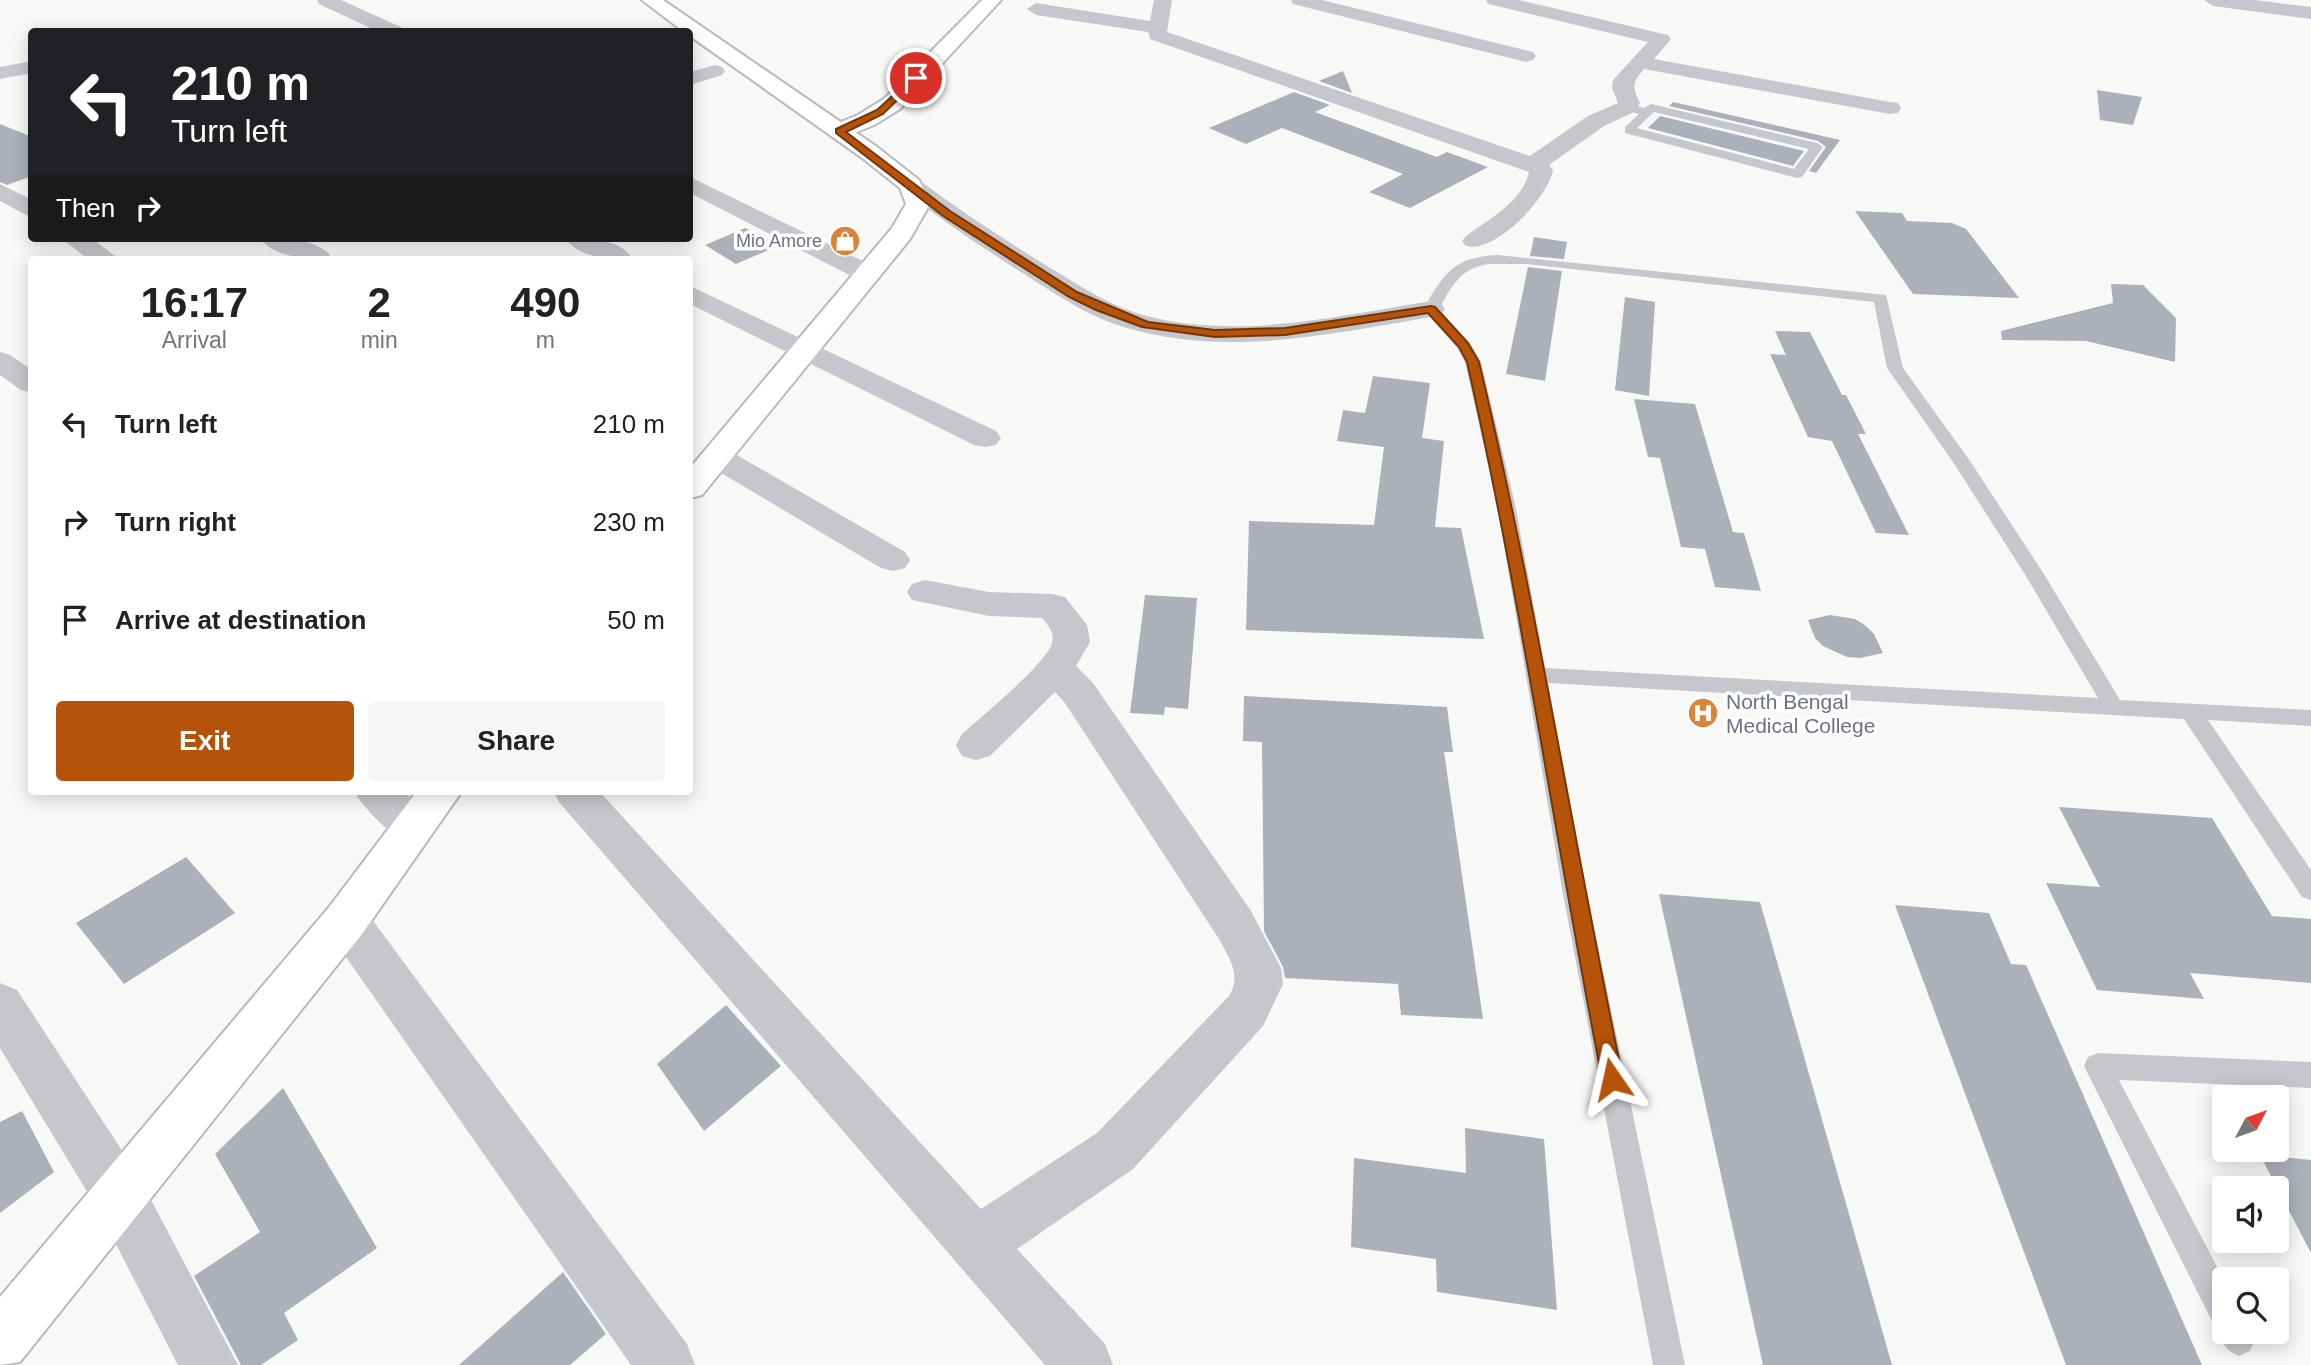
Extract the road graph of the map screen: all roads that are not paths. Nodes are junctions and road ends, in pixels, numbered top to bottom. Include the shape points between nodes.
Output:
1 (326, 0) edge
2 (992, 0) edge
3 (1163, 0) edge
4 (1300, 0) edge
5 (2213, 0) edge
6 (1502, 1) edge
7 (688, 2) dead end
8 (641, 4) edge
9 (1036, 9) dead end
10 (2311, 13) edge
11 (387, 28) edge
12 (660, 28) edge
13 (682, 28) edge
14 (1158, 28) junction
15 (693, 34) edge
16 (1526, 55) dead end
17 (698, 58) dead end
18 (739, 61) junction
19 (1639, 62) junction
20 (28, 68) edge
21 (715, 71) junction
22 (0, 73) edge
23 (693, 78) edge
24 (797, 102) junction
25 (1626, 107) junction
26 (1890, 107) dead end
27 (1647, 112) junction
28 (839, 131) junction
29 (1533, 165) junction
30 (911, 185) junction
31 (693, 186) edge
32 (0, 191) edge
33 (28, 208) edge
34 (80, 242) edge
35 (282, 242) edge
36 (586, 242) edge
37 (1473, 246) joint
38 (101, 256) edge
39 (313, 256) edge
40 (614, 256) edge
41 (866, 273) junction
42 (1453, 273) junction
43 (693, 296) edge
44 (1431, 309) junction
45 (804, 352) junction
46 (0, 361) edge
47 (28, 381) edge
48 (985, 438) dead end
49 (717, 457) junction
50 (693, 485) edge
51 (892, 560) dead end
52 (925, 592) dead end
53 (1055, 669) junction
54 (1536, 675) junction
55 (2115, 707) junction
56 (2191, 712) junction
57 (2311, 718) edge
58 (976, 745) dead end
59 (387, 795) edge
60 (578, 795) edge
61 (427, 808) edge
62 (2311, 890) edge
63 (346, 920) junction
64 (0, 1005) edge
65 (2311, 1075) edge
66 (119, 1194) junction
67 (976, 1244) junction
68 (2212, 1289) edge
69 (0, 1342) edge
70 (209, 1365) edge
71 (666, 1365) edge
72 (1084, 1365) edge
73 (1669, 1365) edge

1 - 11 street
2 - 28 main road via 892,104
3 - 14 street
4 - 16 street
5 - 10 street
6 - 19 street via 1661,39
7 - 18 main road via 731,39 739,50
8 - 12 main road
8 - 13 main road
9 - 14 street
14 - 29 street via 1157,35
15 - 18 main road
17 - 21 main road
18 - 24 main road
19 - 25 street via 1622,84 1629,103
19 - 26 street
20 - 22 street
21 - 23 street
21 - 24 main road
24 - 28 main road
25 - 27 lane
25 - 29 street via 1591,124
27 - 27 lane via 1651,108 1818,147 1797,174 1629,130
28 - 30 main road
29 - 37 street via 1541,170 1541,176 1532,192
30 - 41 main road via 918,204 913,218
30 - 44 street via 946,214 1073,294 1146,325 1215,333 1285,332
31 - 41 street
32 - 33 street
34 - 38 street
35 - 39 street
36 - 40 street
37 - 42 lane
41 - 45 main road
42 - 44 lane
42 - 55 lane via 1489,260 1526,260 1881,298 1895,368 2035,575
43 - 45 street
44 - 54 lane via 1473,362 1506,504
45 - 48 street
45 - 49 main road
46 - 47 street
49 - 50 main road
49 - 51 street
52 - 53 street via 989,604 1052,606 1069,625 1072,642
53 - 58 street
53 - 67 street via 1079,693 1235,925 1258,968 1259,984 1246,1011 1115,1150
54 - 55 lane
54 - 73 lane
55 - 56 lane
56 - 57 lane
56 - 62 lane
59 - 61 street
60 - 67 street
61 - 63 main road
63 - 66 main road
63 - 71 street
64 - 66 street
65 - 68 lane via 2098,1066
66 - 69 main road
66 - 70 street
67 - 72 street

